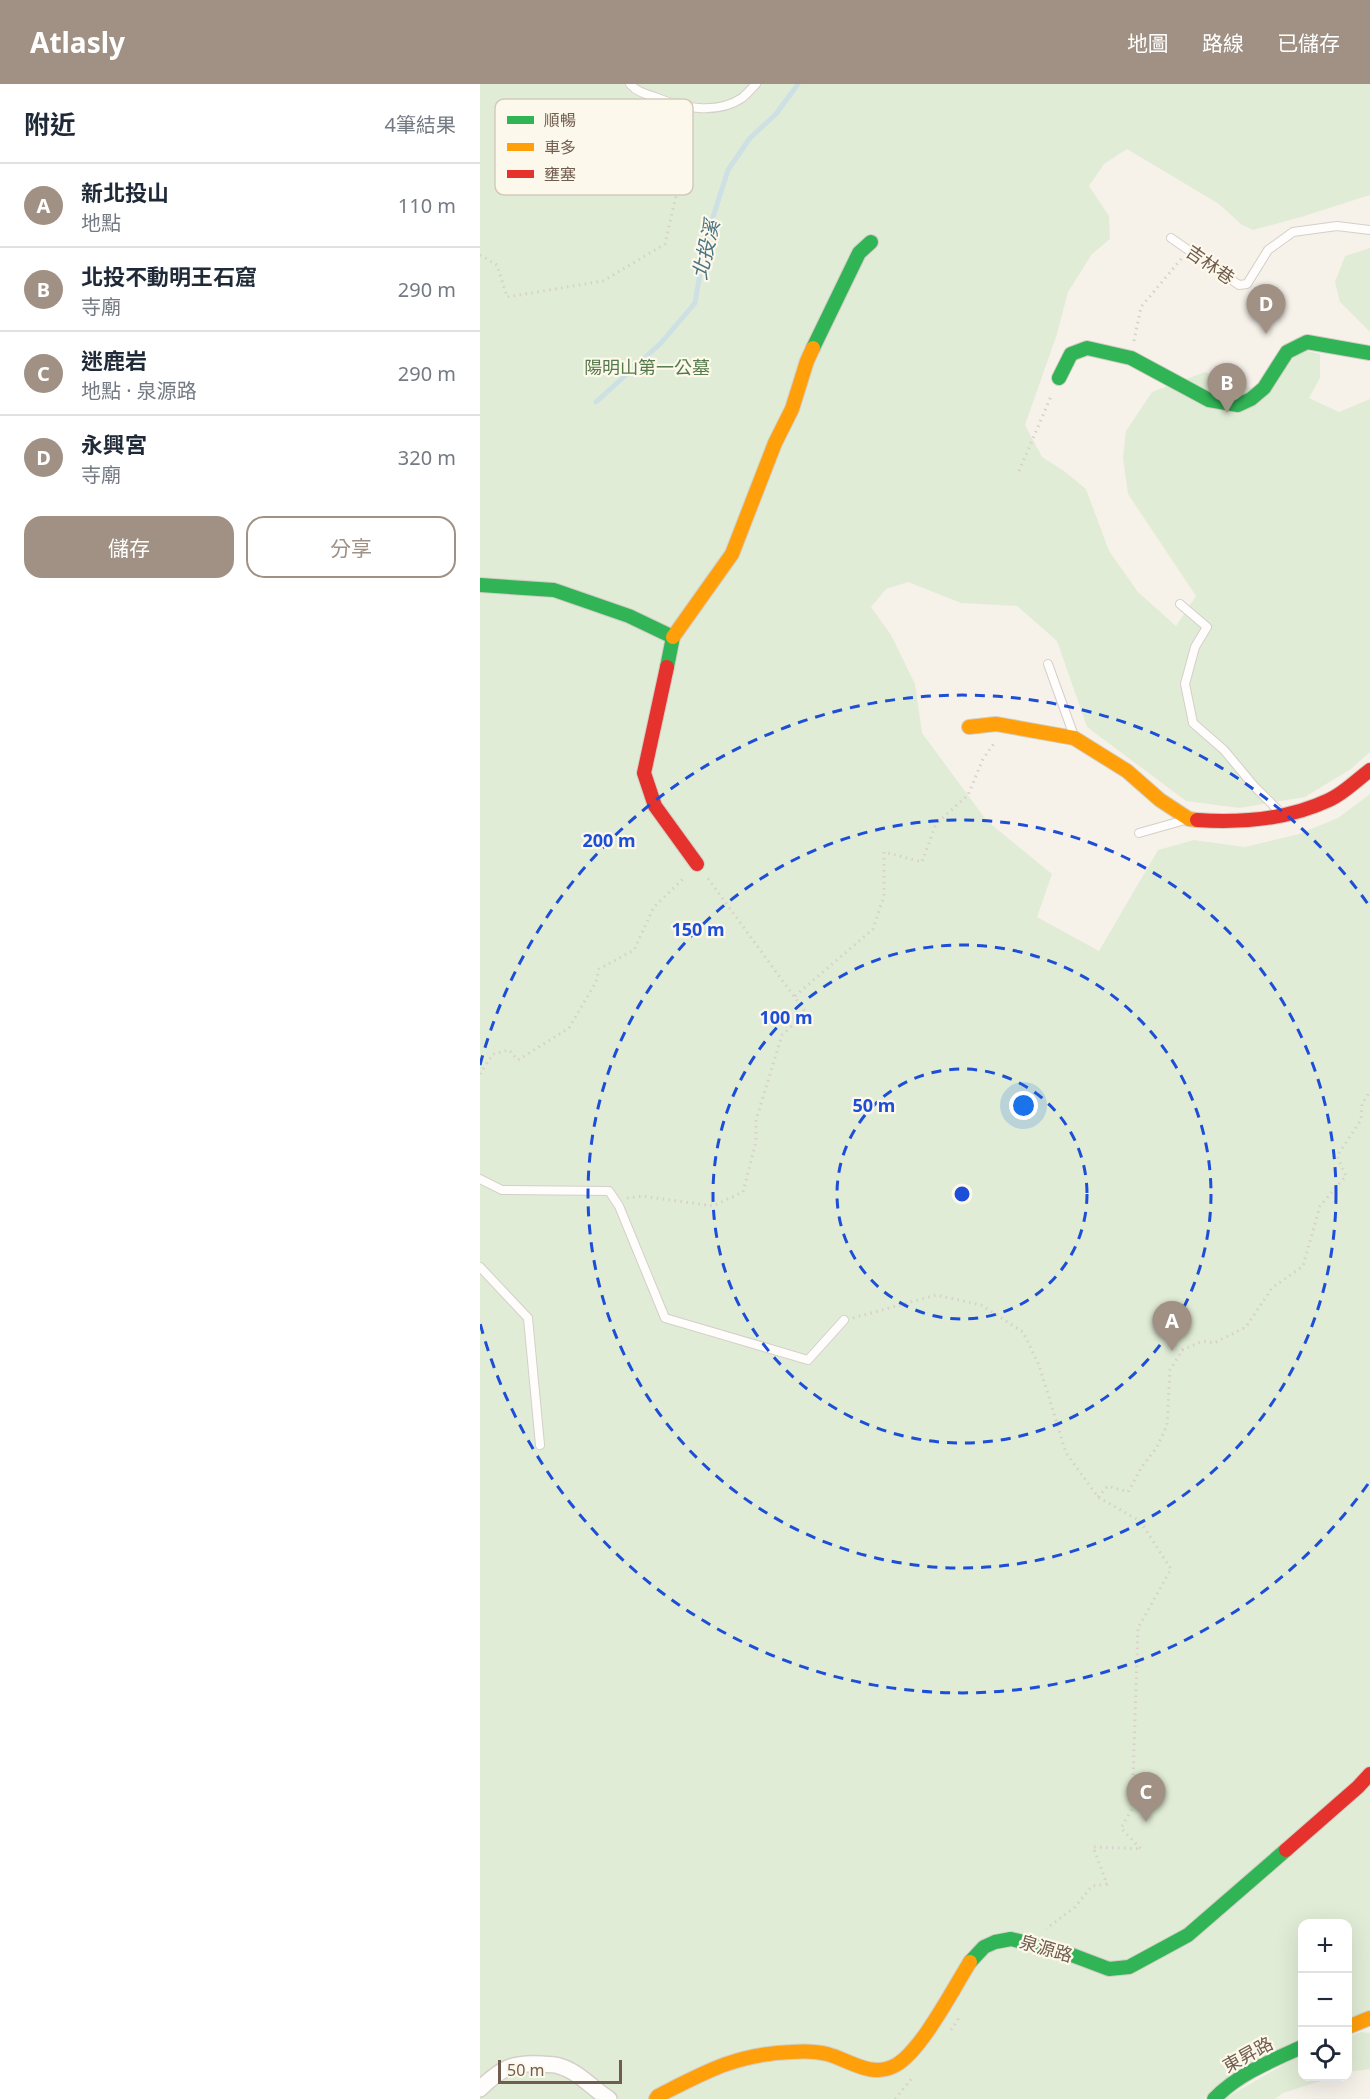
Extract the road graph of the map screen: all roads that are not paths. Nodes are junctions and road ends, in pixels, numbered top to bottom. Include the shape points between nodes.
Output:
1 (630, 84) edge
2 (756, 84) edge
3 (658, 99) edge
4 (693, 108) edge
5 (1370, 231) edge
6 (1171, 238) dead end
7 (871, 242) dead end
8 (1370, 353) edge
9 (1059, 378) road end
10 (480, 585) edge
11 (1180, 604) dead end
12 (673, 637) junction
13 (1048, 664) dead end
14 (969, 726) dead end
15 (1074, 738) junction
16 (1370, 770) edge
17 (1283, 815) junction
18 (1189, 819) junction
19 (1139, 833) dead end
20 (698, 864) road end
21 (480, 1179) edge
22 (480, 1267) edge
23 (844, 1320) road end
24 (540, 1445) dead end
25 (1370, 1774) edge
26 (1370, 2018) edge
27 (1352, 2025) edge
28 (1298, 2049) edge
29 (480, 2089) edge
30 (609, 2099) edge
31 (656, 2099) edge
32 (1214, 2099) edge

1 - 3 lane
2 - 4 lane via 742,98 720,107
5 - 6 lane, 吉林巷 via 1337,226 1293,232 1268,250 1247,284 1239,285
7 - 12 street via 859,253 807,361 792,409 732,554
8 - 9 street via 1308,342 1287,352 1264,388 1238,405 1209,400 1131,358 1087,348 1071,354
10 - 12 street via 554,590 629,616
11 - 17 lane via 1207,627 1196,647 1185,684 1193,723 1224,750
12 - 20 street via 644,773 655,806
13 - 15 lane
14 - 15 street via 1006,725
15 - 18 street via 1127,771
16 - 17 street via 1330,800
17 - 18 street via 1254,820
18 - 19 lane
21 - 23 lane via 502,1190 609,1191 620,1206 665,1318 808,1360
22 - 24 lane via 528,1318
25 - 31 street, 泉源路 via 1188,1935 1129,1967 1109,1969 1064,1952 1011,1939 995,1942 984,1947 963,1973 918,2045 890,2069 864,2068 813,2051 784,2052 733,2060
26 - 27 street
28 - 32 street, 東昇路 via 1220,2091
29 - 30 street via 495,2074 528,2063 559,2066

